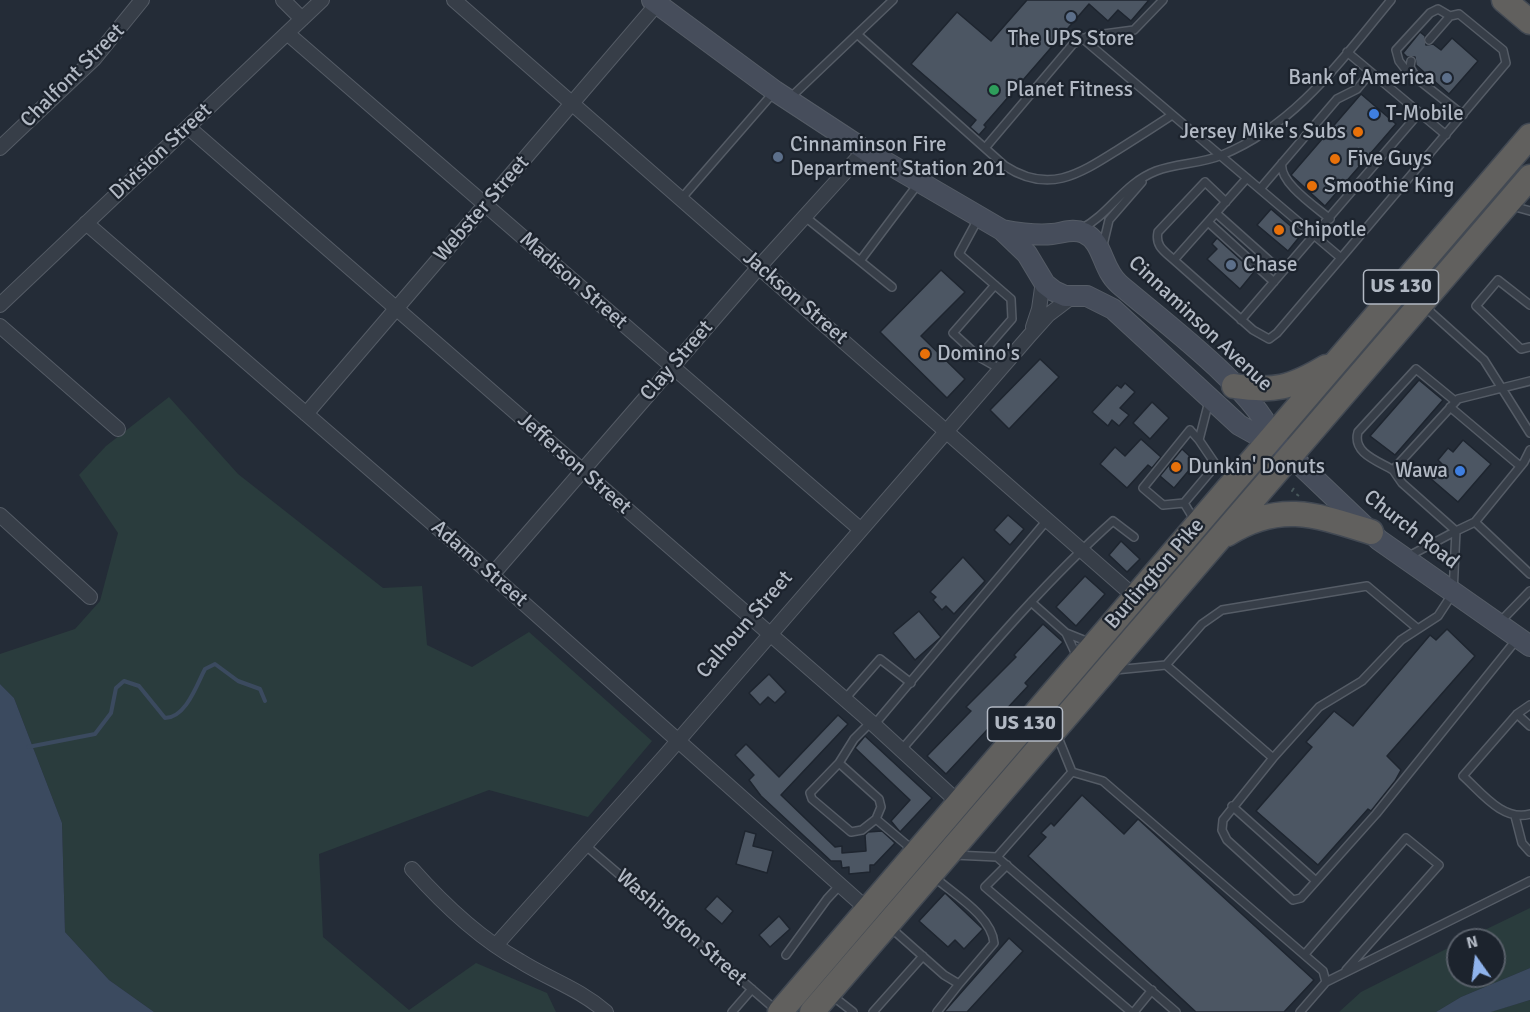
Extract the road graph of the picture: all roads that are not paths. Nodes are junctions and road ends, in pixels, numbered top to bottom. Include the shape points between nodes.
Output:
1 (142, 0) edge
2 (283, 0) edge
3 (322, 0) edge
4 (454, 0) edge
5 (893, 0) edge
6 (1163, 0) edge
7 (1391, 0) edge
8 (1504, 0) edge
9 (654, 2) edge
10 (1450, 16) junction
11 (302, 19) junction
12 (1530, 22) edge
13 (286, 33) junction
14 (857, 34) junction
15 (1082, 38) junction
16 (1429, 40) dead end
17 (1347, 52) junction
18 (1411, 61) dead end
19 (1371, 72) junction
20 (1414, 74) junction
21 (781, 95) junction
22 (572, 103) junction
23 (1419, 113) junction
24 (1172, 115) junction
25 (1463, 116) junction
26 (188, 127) junction
27 (1446, 135) junction
28 (1530, 136) edge
29 (0, 148) edge
30 (985, 148) junction
31 (866, 150) junction
32 (1221, 156) junction
33 (1282, 164) junction
34 (1530, 177) edge
35 (1145, 178) junction
36 (1247, 178) junction
37 (920, 182) junction
38 (1260, 189) junction
39 (681, 199) junction
40 (1226, 202) junction
41 (1507, 204) junction
42 (485, 205) junction
43 (1530, 211) edge
44 (1216, 213) junction
45 (804, 216) junction
46 (979, 217) junction
47 (1330, 219) junction
48 (1208, 222) junction
49 (86, 223) junction
50 (1002, 230) junction
51 (1077, 231) junction
52 (1053, 234) junction
53 (1315, 236) junction
54 (1341, 258) junction
55 (1102, 259) junction
56 (1174, 260) junction
57 (860, 261) junction
58 (759, 267) junction
59 (1282, 272) junction
60 (1040, 275) junction
61 (1274, 282) junction
62 (995, 285) junction
63 (892, 287) dead end
64 (1075, 295) junction
65 (1420, 303) junction
66 (0, 305) edge
67 (1530, 305) edge
68 (396, 309) junction
69 (1241, 320) junction
70 (0, 326) edge
71 (1030, 335) junction
72 (1530, 346) edge
73 (980, 357) junction
74 (1338, 360) junction
75 (672, 367) junction
76 (1000, 369) junction
77 (1530, 381) edge
78 (1234, 386) junction
79 (1501, 388) junction
80 (1210, 398) junction
81 (1453, 404) junction
82 (306, 414) junction
83 (118, 429) dead end
84 (946, 430) junction
85 (1530, 433) edge
86 (1273, 439) junction
87 (1199, 440) junction
88 (1530, 450) edge
89 (1290, 456) junction
90 (1522, 464) junction
91 (1216, 465) junction
92 (1530, 467) edge
93 (1393, 470) junction
94 (582, 471) junction
95 (1244, 471) junction
96 (1184, 503) junction
97 (0, 515) edge
98 (1048, 519) junction
99 (1475, 522) junction
100 (1197, 525) junction
101 (860, 529) junction
102 (1456, 531) junction
103 (1371, 532) junction
104 (1134, 537) dead end
105 (1219, 538) junction
106 (1082, 549) junction
107 (1405, 559) junction
108 (1530, 574) edge
109 (492, 575) junction
110 (1530, 591) edge
111 (1453, 593) junction
112 (90, 597) dead end
113 (1135, 597) junction
114 (1031, 602) junction
115 (1498, 624) junction
116 (1418, 629) junction
117 (768, 633) junction
118 (1066, 633) junction
119 (1524, 641) edge
120 (1086, 652) junction
121 (1166, 665) junction
122 (1106, 671) junction
123 (911, 683) junction
124 (844, 700) junction
125 (1530, 705) edge
126 (1517, 714) junction
127 (872, 724) junction
128 (1530, 726) edge
129 (1055, 730) junction
130 (676, 741) junction
131 (902, 749) junction
132 (1273, 758) junction
133 (839, 763) junction
134 (1072, 772) junction
135 (958, 802) junction
136 (1232, 806) junction
137 (1530, 814) edge
138 (1515, 816) junction
139 (876, 819) junction
140 (585, 845) junction
141 (916, 852) junction
142 (1530, 852) edge
143 (948, 854) junction
144 (997, 857) junction
145 (1007, 865) junction
146 (412, 869) dead end
147 (931, 875) junction
148 (1316, 881) junction
149 (1530, 881) edge
150 (840, 885) junction
151 (867, 909) junction
152 (887, 924) junction
153 (496, 945) junction
154 (1305, 954) junction
155 (786, 955) dead end
156 (923, 956) junction
157 (1346, 970) junction
158 (1326, 982) junction
159 (959, 984) junction
160 (752, 990) junction
161 (1152, 990) junction
162 (828, 993) junction
163 (606, 1012) edge
164 (732, 1012) edge
165 (779, 1012) edge
166 (812, 1012) edge
167 (853, 1012) edge
168 (873, 1012) edge
169 (937, 1012) edge
170 (1133, 1012) edge
171 (1176, 1012) edge
172 (1300, 1012) edge

1 - 29 street, Chalfont Street via 94,59
2 - 11 street
3 - 11 street, Division Street
4 - 22 street, Jackson Street
5 - 14 lane
6 - 15 lane via 1134,30
7 - 17 lane, Calhoun Street
8 - 12 highway
9 - 21 main road
9 - 22 street, Webster Street
10 - 16 lane
10 - 20 lane via 1438,9 1430,13 1396,50 1399,61
10 - 25 lane via 1461,15 1503,50 1506,58 1504,67
11 - 13 street, Division Street
13 - 26 street, Division Street
13 - 42 street, Madison Street
14 - 21 lane
14 - 30 lane
15 - 24 lane
15 - 30 lane
17 - 19 lane
17 - 32 lane, Calhoun Street via 1283,121
18 - 20 lane
19 - 23 lane
19 - 33 lane via 1357,88 1337,99
20 - 25 lane
21 - 31 main road
21 - 39 lane
22 - 39 street, Jackson Street
22 - 42 street, Webster Street
23 - 27 lane
23 - 47 lane
24 - 30 lane via 1082,172 1061,179 1024,176
24 - 32 lane
25 - 27 lane
26 - 49 street, Division Street
26 - 68 street, Jefferson Street
27 - 54 lane
28 - 74 highway, Burlington Pike / US 130
31 - 37 main road
31 - 45 street, Clay Street
32 - 35 lane, Calhoun Street via 1156,171
32 - 36 lane
33 - 38 lane
33 - 47 lane via 1287,181
34 - 41 highway, Burlington Pike / US 130
35 - 51 lane, Calhoun Street via 1126,188 1101,217
35 - 55 lane, Calhoun Street via 1107,224
36 - 38 lane
36 - 40 lane
37 - 46 main road
37 - 57 lane
38 - 53 lane
39 - 58 street, Jackson Street
40 - 44 lane
40 - 56 lane via 1204,182 1158,232 1156,241
41 - 43 lane
41 - 65 highway, Burlington Pike / US 130
42 - 68 street, Webster Street
42 - 75 street, Madison Street
44 - 48 lane
44 - 59 lane
45 - 57 lane
45 - 58 street, Clay Street
46 - 50 main road
46 - 62 lane via 958,254
47 - 53 lane
48 - 56 lane
48 - 61 lane
49 - 66 street, Division Street
49 - 82 street, Adams Street
50 - 52 main road
50 - 60 main road
51 - 52 main road
51 - 55 main road, Cinnaminson Avenue via 1094,240
52 - 60 main road, Calhoun Street via 1040,249
53 - 54 lane
53 - 59 lane
54 - 69 lane via 1269,339
55 - 64 main road, Calhoun Street via 1096,283
55 - 78 main road, Cinnaminson Avenue via 1112,278 1171,326
56 - 69 lane
57 - 63 lane
58 - 75 street, Clay Street
58 - 84 street, Jackson Street
59 - 61 lane
60 - 64 main road via 1059,294
60 - 71 street, Calhoun Street via 1039,309
61 - 69 lane
62 - 73 lane via 1011,299 1012,318
62 - 73 lane via 953,333
64 - 71 street, Calhoun Street
64 - 80 main road via 1092,298 1113,309
65 - 79 lane via 1484,360
65 - 89 highway, Burlington Pike / US 130
67 - 72 lane via 1498,280 1476,306 1521,349
68 - 82 street, Webster Street
68 - 94 street, Jefferson Street
70 - 83 street
71 - 76 street, Calhoun Street
73 - 76 lane
74 - 78 highway via 1285,388
74 - 86 highway, Burlington Pike / US 130
75 - 94 street, Clay Street
75 - 101 street, Madison Street
76 - 84 street, Calhoun Street
77 - 79 lane
78 - 86 main road, Cinnaminson Avenue via 1258,410
79 - 81 lane
79 - 85 lane
80 - 86 main road via 1239,425
80 - 87 lane
81 - 90 lane
81 - 93 lane
81 - 93 lane via 1416,369 1358,432 1356,439 1362,452
82 - 109 street, Adams Street
84 - 98 street, Jackson Street
84 - 101 street, Calhoun Street
86 - 89 main road, Church Road
86 - 95 highway, Burlington Pike / US 130
87 - 91 lane
87 - 96 lane via 1190,430 1143,488 1163,505
88 - 90 lane
89 - 103 main road, Church Road
89 - 105 highway, Burlington Pike / US 130
90 - 92 lane
90 - 99 lane
91 - 95 lane
91 - 96 lane
93 - 102 lane via 1402,483
94 - 109 street, Clay Street
94 - 117 street, Jefferson Street
95 - 100 highway, Burlington Pike / US 130
96 - 100 lane
97 - 112 street
98 - 106 street, Jackson Street
98 - 123 lane
99 - 102 lane
99 - 108 lane
100 - 113 highway, Burlington Pike / US 130
101 - 117 street, Calhoun Street
102 - 107 lane
102 - 111 lane
103 - 105 highway via 1301,513 1258,520
103 - 107 main road, Church Road
104 - 106 lane via 1113,521
105 - 122 highway, Burlington Pike / US 130
106 - 113 street, Jackson Street
106 - 114 lane
107 - 111 main road, Church Road
109 - 130 street, Adams Street
110 - 115 lane
111 - 115 main road, Church Road
111 - 116 lane via 1437,616
113 - 120 highway, Burlington Pike / US 130
114 - 118 lane
114 - 131 lane
115 - 119 main road, Church Road
116 - 121 lane via 1367,586 1222,610 1202,624
116 - 132 lane via 1401,640 1362,681 1320,707
117 - 124 street, Jefferson Street
117 - 130 street, Calhoun Street
118 - 120 lane
118 - 120 lane
119 - 148 lane
120 - 135 highway, Burlington Pike / US 130
121 - 122 lane
121 - 132 lane
122 - 129 highway, Burlington Pike / US 130
123 - 124 lane via 880,659
123 - 127 lane
124 - 127 street, Jefferson Street
125 - 126 lane
126 - 128 lane
126 - 138 lane via 1463,776 1504,812
127 - 131 street, Jefferson Street
127 - 133 lane via 854,739
129 - 134 lane
129 - 143 highway, Burlington Pike / US 130
130 - 140 street, Calhoun Street
130 - 150 street, Adams Street
131 - 135 street, Jefferson Street
132 - 136 lane
133 - 139 lane via 879,799 881,807
133 - 139 lane via 810,793 812,800 851,832 862,830
134 - 144 lane
134 - 154 lane via 1103,781
135 - 141 highway, Burlington Pike / US 130
136 - 148 lane
136 - 148 lane via 1223,820 1227,840 1293,900
137 - 138 lane
138 - 142 lane via 1522,843
139 - 141 lane
140 - 153 street, Calhoun Street
140 - 160 lane, Washington Street
141 - 151 highway, Burlington Pike / US 130
143 - 144 lane
143 - 147 highway, Burlington Pike / US 130
144 - 145 lane
145 - 161 lane
145 - 170 lane via 985,887
146 - 153 street via 445,904
147 - 152 highway, Burlington Pike / US 130
147 - 159 lane via 982,918 993,933 994,943
149 - 157 lane
150 - 151 street, Adams Street
150 - 155 lane
151 - 165 highway, Burlington Pike / US 130
152 - 156 lane
152 - 162 highway, Burlington Pike / US 130
153 - 163 street via 577,989
154 - 157 lane via 1406,838 1438,865
154 - 158 lane via 1323,971
156 - 159 lane
156 - 168 lane
157 - 158 lane
158 - 172 lane
159 - 169 lane
160 - 164 lane
160 - 165 lane, Washington Street
161 - 170 lane
161 - 171 lane
162 - 166 highway, Burlington Pike / US 130
162 - 167 lane

